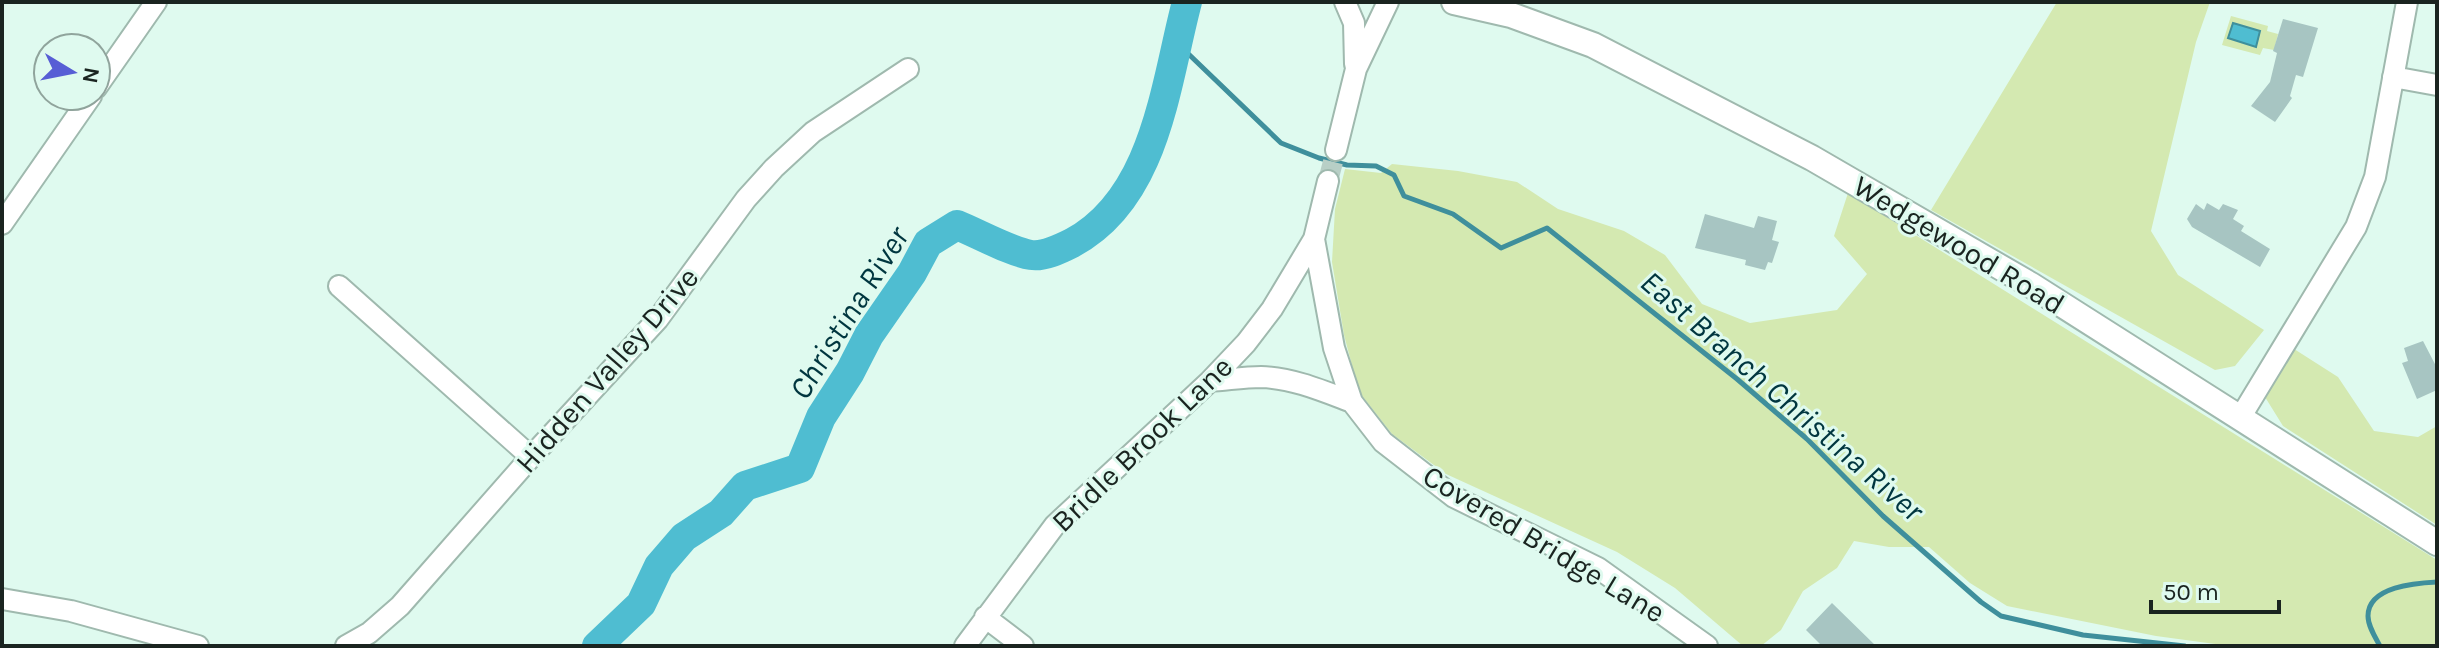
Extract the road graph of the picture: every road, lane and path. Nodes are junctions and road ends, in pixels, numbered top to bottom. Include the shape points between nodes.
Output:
1 (156, 2) edge
2 (1345, 2) edge
3 (1388, 2) edge
4 (1454, 2) edge
5 (2407, 2) edge
6 (112, 65) edge
7 (908, 69) dead end
8 (1356, 69) junction
9 (2393, 77) junction
10 (2437, 85) edge
11 (80, 112) edge
12 (1336, 150) tunnel mouth
13 (1328, 181) tunnel mouth
14 (2, 224) edge
15 (1314, 239) junction
16 (339, 286) dead end
17 (1210, 381) junction
18 (1352, 402) junction
19 (2240, 418) junction
20 (531, 457) junction
21 (2437, 543) edge
22 (2, 599) edge
23 (985, 617) junction
24 (198, 646) edge
25 (346, 646) edge
26 (965, 646) edge
27 (1023, 646) edge
28 (1707, 646) edge

1 - 6 street
2 - 8 street via 1354,23
3 - 8 street
4 - 19 street, Wedgewood Road via 1511,15 1593,45 1812,158 2031,285
5 - 9 street
7 - 20 street, Hidden Valley Drive via 813,132 774,168 658,319
8 - 12 street
9 - 10 street
9 - 19 street via 2375,177 2356,227
11 - 14 street
13 - 15 street, Covered Bridge Lane
15 - 17 street, Bridle Brook Lane via 1272,309
15 - 18 street, Covered Bridge Lane via 1334,348
16 - 20 street
17 - 18 street via 1287,380
17 - 23 street, Bridle Brook Lane via 1055,525
18 - 28 street, Covered Bridge Lane via 1383,442 1454,497 1598,568
19 - 21 street, Wedgewood Road
20 - 25 street, Hidden Valley Drive via 400,606
22 - 24 street via 71,611
23 - 26 street, Bridle Brook Lane
23 - 27 street

